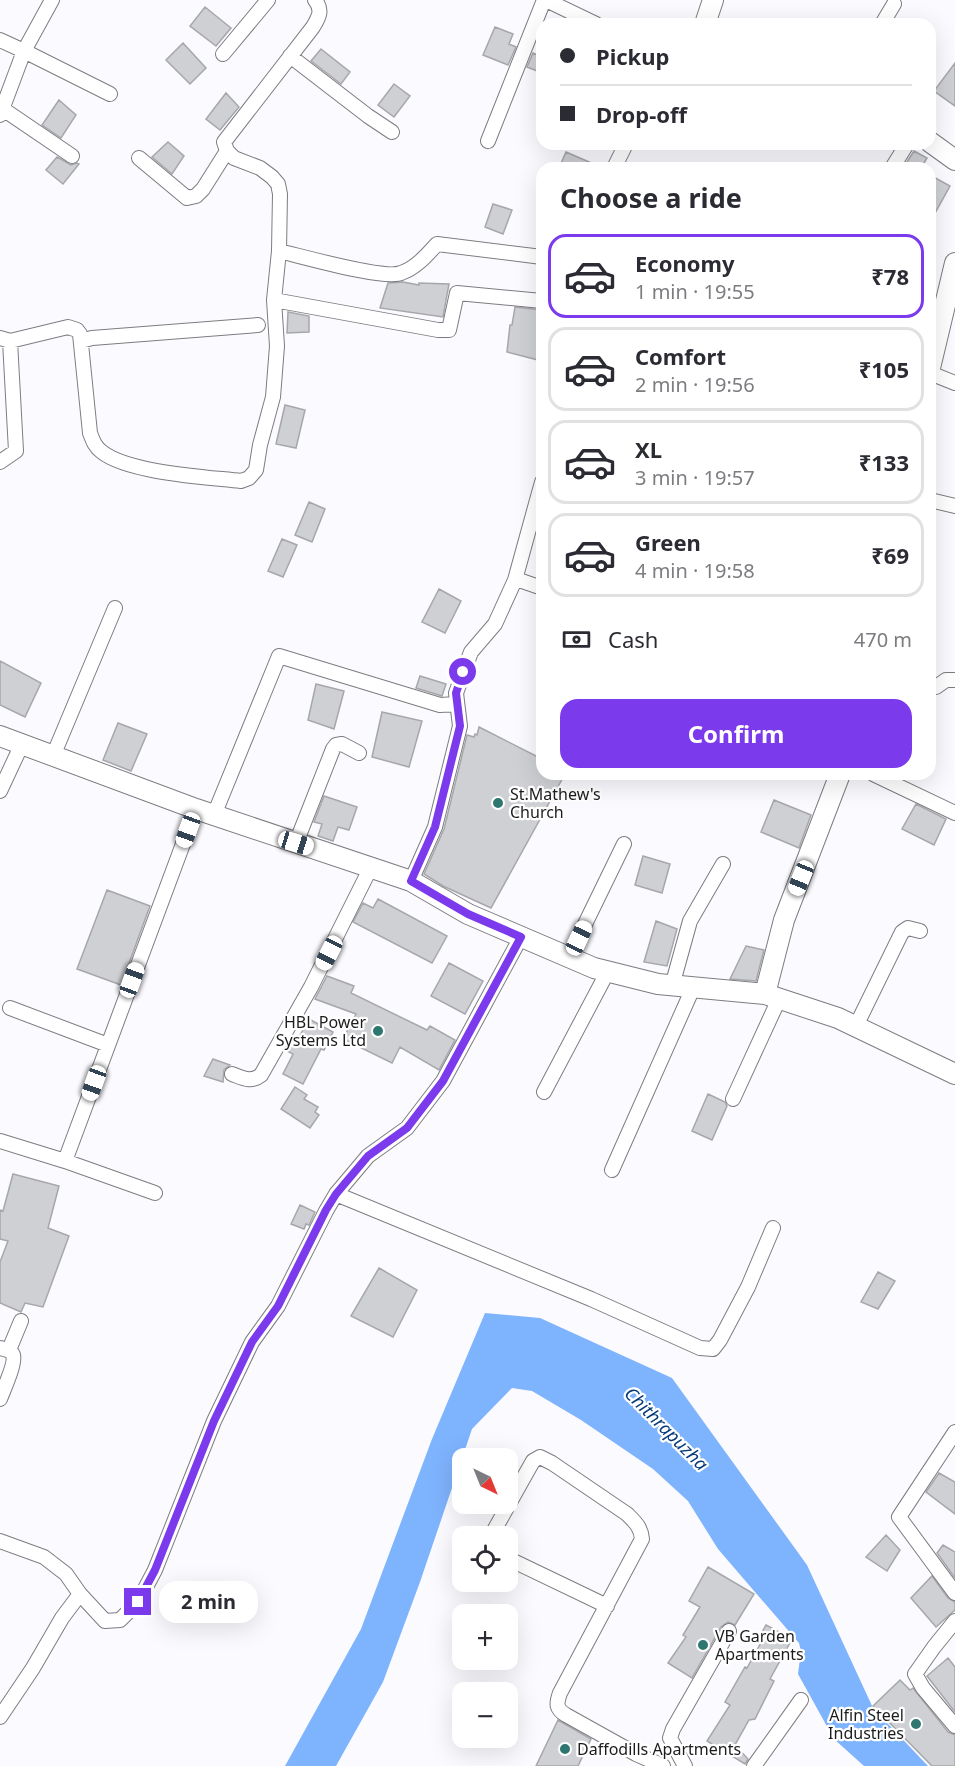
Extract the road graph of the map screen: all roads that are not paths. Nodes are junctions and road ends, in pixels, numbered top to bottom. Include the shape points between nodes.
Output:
1 (52, 0) edge
2 (268, 0) edge
3 (315, 0) edge
4 (545, 0) edge
5 (713, 0) edge
6 (894, 4) dead end
7 (538, 18) edge
8 (583, 18) edge
9 (707, 18) edge
10 (886, 18) edge
11 (536, 22) edge
12 (0, 40) edge
13 (24, 51) junction
14 (223, 54) dead end
15 (290, 56) junction
16 (110, 94) dead end
17 (1, 112) edge
18 (392, 132) dead end
19 (488, 141) dead end
20 (936, 146) edge
21 (227, 151) junction
22 (72, 156) dead end
23 (139, 158) dead end
24 (955, 160) edge
25 (279, 251) junction
26 (536, 256) edge
27 (955, 263) edge
28 (274, 300) junction
29 (536, 300) edge
30 (258, 325) dead end
31 (5, 340) edge
32 (81, 341) junction
33 (936, 343) edge
34 (936, 375) edge
35 (955, 383) edge
36 (0, 462) edge
37 (936, 502) edge
38 (955, 507) edge
39 (536, 517) edge
40 (516, 579) junction
41 (536, 586) edge
42 (114, 608) dead end
43 (955, 680) edge
44 (936, 687) edge
45 (457, 704) junction
46 (0, 736) edge
47 (22, 744) junction
48 (359, 753) dead end
49 (53, 756) junction
50 (838, 780) edge
51 (886, 780) edge
52 (0, 791) edge
53 (205, 812) junction
54 (955, 813) edge
55 (296, 843) junction
56 (624, 844) dead end
57 (723, 864) dead end
58 (371, 867) junction
59 (411, 881) junction
60 (920, 931) dead end
61 (521, 937) junction
62 (569, 957) junction
63 (608, 971) junction
64 (672, 986) junction
65 (693, 988) junction
66 (772, 997) junction
67 (10, 1008) dead end
68 (856, 1026) junction
69 (108, 1045) junction
70 (232, 1074) dead end
71 (955, 1074) edge
72 (544, 1092) dead end
73 (733, 1099) dead end
74 (0, 1141) edge
75 (65, 1161) junction
76 (612, 1170) dead end
77 (155, 1193) dead end
78 (336, 1194) junction
79 (773, 1228) dead end
80 (21, 1322) dead end
81 (4, 1349) edge
82 (0, 1399) edge
83 (955, 1432) edge
84 (497, 1526) edge
85 (0, 1540) edge
86 (518, 1563) edge
87 (955, 1593) edge
88 (80, 1594) junction
89 (607, 1606) junction
90 (955, 1621) edge
91 (729, 1631) dead end
92 (801, 1700) dead end
93 (0, 1718) edge
94 (955, 1726) edge
95 (663, 1766) edge
96 (685, 1766) edge
97 (754, 1766) edge

1 - 13 street
2 - 14 street
3 - 15 street via 320,16
4 - 7 street
4 - 8 street
5 - 9 main road
6 - 10 street
11 - 19 street
12 - 13 street
13 - 16 street
13 - 17 street
15 - 18 street
15 - 21 street via 231,131 224,142
17 - 22 street
20 - 24 main road
21 - 23 street via 203,189 187,198
21 - 25 street via 234,158 260,168 278,184
25 - 26 street via 372,273 400,274 437,244
25 - 28 street
27 - 33 main road
28 - 29 street via 438,330 449,330 457,293
28 - 32 street via 277,346 273,397 256,470 241,481 136,467 103,453 90,433
30 - 32 street
31 - 32 street via 68,327 77,330
31 - 36 street via 16,451
34 - 35 street
37 - 38 street
39 - 40 street
40 - 41 street
40 - 45 street via 495,624 471,652 456,693
42 - 49 street
43 - 44 street via 946,680
45 - 53 street via 440,705 279,656
45 - 59 street via 460,726 435,827
46 - 47 main road
47 - 49 main road
47 - 52 street
48 - 55 street via 342,744 333,749
49 - 53 main road
50 - 66 main road via 784,920
51 - 54 street
53 - 55 main road
53 - 69 street
55 - 58 main road
56 - 62 street
57 - 64 street via 690,921
58 - 59 main road
58 - 70 street via 311,987 261,1075 249,1080
59 - 61 main road via 468,914
60 - 68 street via 908,928 902,932
61 - 62 main road
61 - 78 street via 443,1081 407,1128 368,1156
62 - 63 main road
63 - 64 main road
63 - 72 street
64 - 65 main road
65 - 66 main road
65 - 76 street
66 - 68 main road
66 - 73 street
67 - 69 street
68 - 71 main road
69 - 75 street
74 - 75 street
75 - 77 street
78 - 79 street via 700,1348 713,1349 720,1340
78 - 88 street via 278,1306 252,1342 214,1421 155,1570 138,1602 120,1620 105,1621
80 - 81 street
81 - 82 street via 13,1354 14,1361
83 - 87 street via 899,1518
84 - 89 street via 533,1461 540,1457 627,1514 640,1528 642,1539
85 - 88 street via 44,1557 66,1574
86 - 89 street
88 - 93 street
89 - 95 street via 560,1693 558,1710
90 - 94 street via 915,1674
91 - 96 street via 670,1738
92 - 97 street

